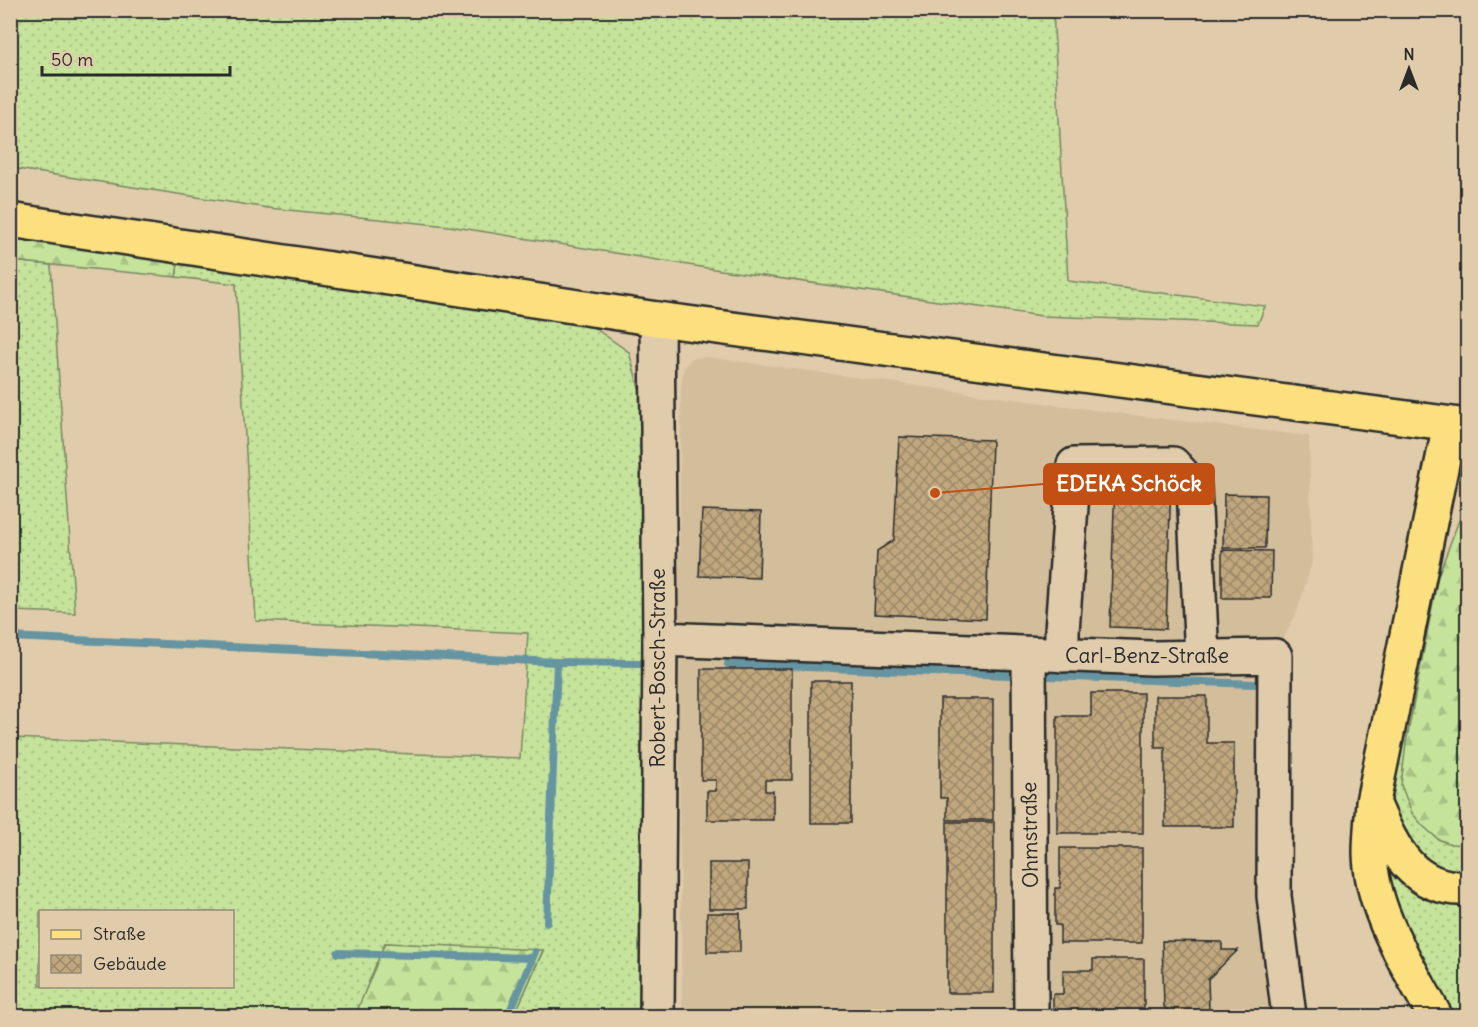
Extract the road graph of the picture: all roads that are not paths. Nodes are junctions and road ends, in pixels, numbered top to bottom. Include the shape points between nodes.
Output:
1 (10, 220) edge
2 (657, 319) junction
3 (1459, 425) edge
4 (660, 639) junction
5 (1029, 654) junction
6 (1062, 655) junction
7 (1204, 657) junction
8 (1373, 802) junction
9 (1467, 888) edge
10 (1290, 1015) edge
11 (657, 1017) edge
12 (1031, 1017) edge
13 (1435, 1017) edge

1 - 2 main road
2 - 3 main road
2 - 4 street, Robert-Bosch-Straße
3 - 8 main road
4 - 5 street, Carl-Benz-Straße
4 - 11 street, Robert-Bosch-Straße
5 - 6 street, Carl-Benz-Straße
5 - 12 street, Ohmstraße
6 - 7 street, Carl-Benz-Straße
6 - 7 street via 1074,465 1173,464 1194,487
7 - 10 street, Carl-Benz-Straße via 1275,656 1274,896
8 - 9 main road via 1391,845 1408,867 1430,882
8 - 13 main road via 1370,855 1376,890 1390,930

